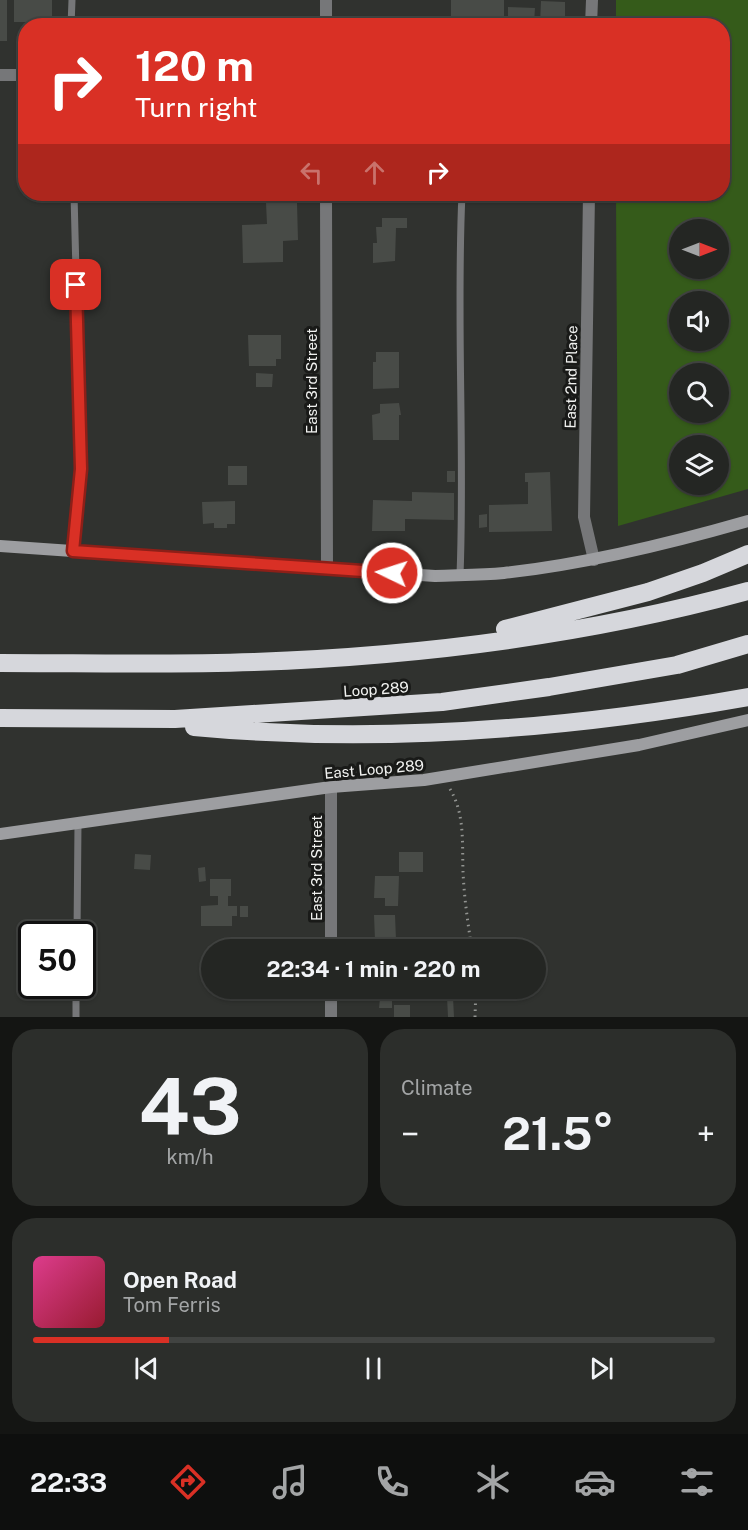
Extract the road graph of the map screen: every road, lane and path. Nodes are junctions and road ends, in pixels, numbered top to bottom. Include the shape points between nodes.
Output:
1 (72, 0) edge
2 (326, 0) edge
3 (592, 0) edge
4 (71, 18) edge
5 (326, 18) edge
6 (591, 18) edge
7 (0, 75) edge
8 (18, 75) edge
9 (74, 201) edge
10 (326, 201) edge
11 (462, 201) edge
12 (589, 201) edge
13 (748, 521) edge
14 (0, 546) edge
15 (73, 551) junction
16 (748, 554) edge
17 (594, 560) junction
18 (327, 569) junction
19 (460, 575) junction
20 (748, 591) edge
21 (748, 644) edge
22 (254, 662) junction
23 (0, 663) edge
24 (748, 698) edge
25 (0, 718) edge
26 (97, 718) junction
27 (748, 720) edge
28 (443, 777) junction
29 (331, 787) junction
30 (78, 824) junction
31 (0, 834) edge
32 (77, 921) edge
33 (331, 939) edge
34 (471, 939) edge
35 (76, 999) edge
36 (331, 999) edge
37 (476, 999) edge
38 (76, 1017) edge
39 (331, 1017) edge
40 (475, 1017) edge

1 - 4 lane
2 - 5 street
3 - 6 street
7 - 8 street
9 - 15 lane via 81,469
10 - 18 street, East 3rd Street
11 - 19 lane
12 - 17 street, East 2nd Place via 584,517
13 - 17 main road
14 - 15 main road
15 - 18 main road
16 - 22 highway via 648,591 524,626 390,647
17 - 19 main road
18 - 19 main road
20 - 22 highway via 620,621 516,639 394,653
21 - 26 highway, Loop 289 via 676,665 442,702 175,719
22 - 23 highway
24 - 26 highway via 627,717 400,732 237,731
25 - 26 highway, Loop 289
27 - 28 main road, East Loop 289 via 639,745
28 - 29 main road, East Loop 289
28 - 34 path via 457,801 461,820
29 - 30 main road, East Loop 289
29 - 33 street, East 3rd Street
30 - 31 main road, East Loop 289
30 - 32 lane
35 - 38 lane
36 - 39 street
37 - 40 path

